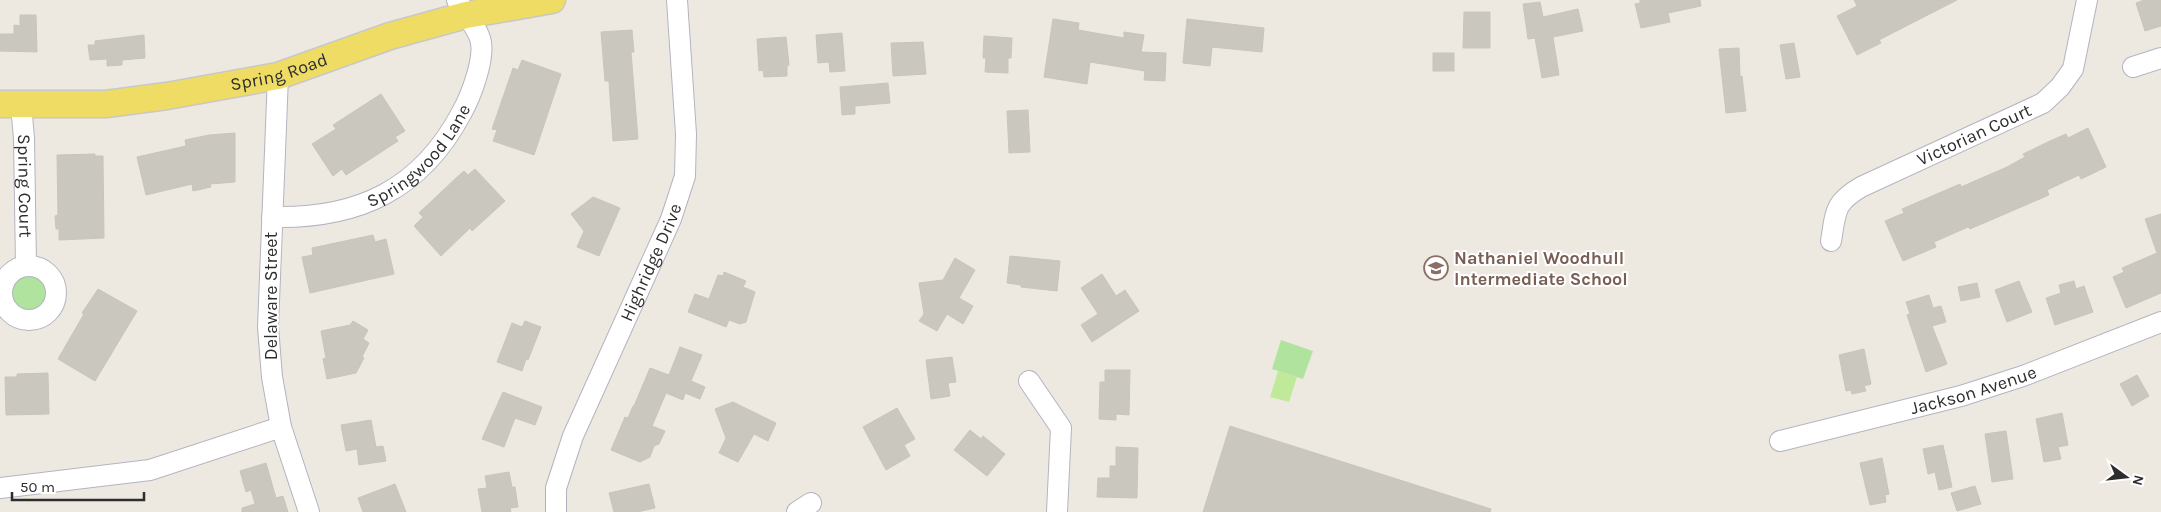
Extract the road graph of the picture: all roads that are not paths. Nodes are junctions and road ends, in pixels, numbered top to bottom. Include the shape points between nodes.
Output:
1 (552, 0) edge
2 (677, 0) edge
3 (2087, 0) edge
4 (462, 8) edge
5 (2161, 58) edge
6 (2134, 67) dead end
7 (278, 76) junction
8 (10, 105) edge
9 (272, 217) junction
10 (1831, 241) dead end
11 (26, 266) dead end
12 (2161, 322) edge
13 (1029, 381) dead end
14 (281, 427) junction
15 (1780, 441) dead end
16 (0, 488) edge
17 (309, 512) edge
18 (556, 512) edge
19 (1057, 512) edge

1 - 4 main road, Spring Road
2 - 18 street, Highridge Drive via 686,134 685,176 671,220 573,436 556,488
3 - 10 street, Victorian Court via 2074,69 2043,104 1846,196 1836,209
4 - 7 main road, Spring Road
4 - 9 street, Springwood Lane via 481,42 478,69 469,99 458,120 429,158 411,177 375,200 337,213
5 - 6 street
7 - 8 main road, Spring Road via 106,104
7 - 9 street, Delaware Street
8 - 11 street, Spring Court via 24,138
9 - 14 street, Delaware Street via 268,327
12 - 15 street, Jackson Avenue via 2023,376 1961,396
13 - 19 street via 1061,428
14 - 16 street via 150,470
14 - 17 street, Delaware Street

